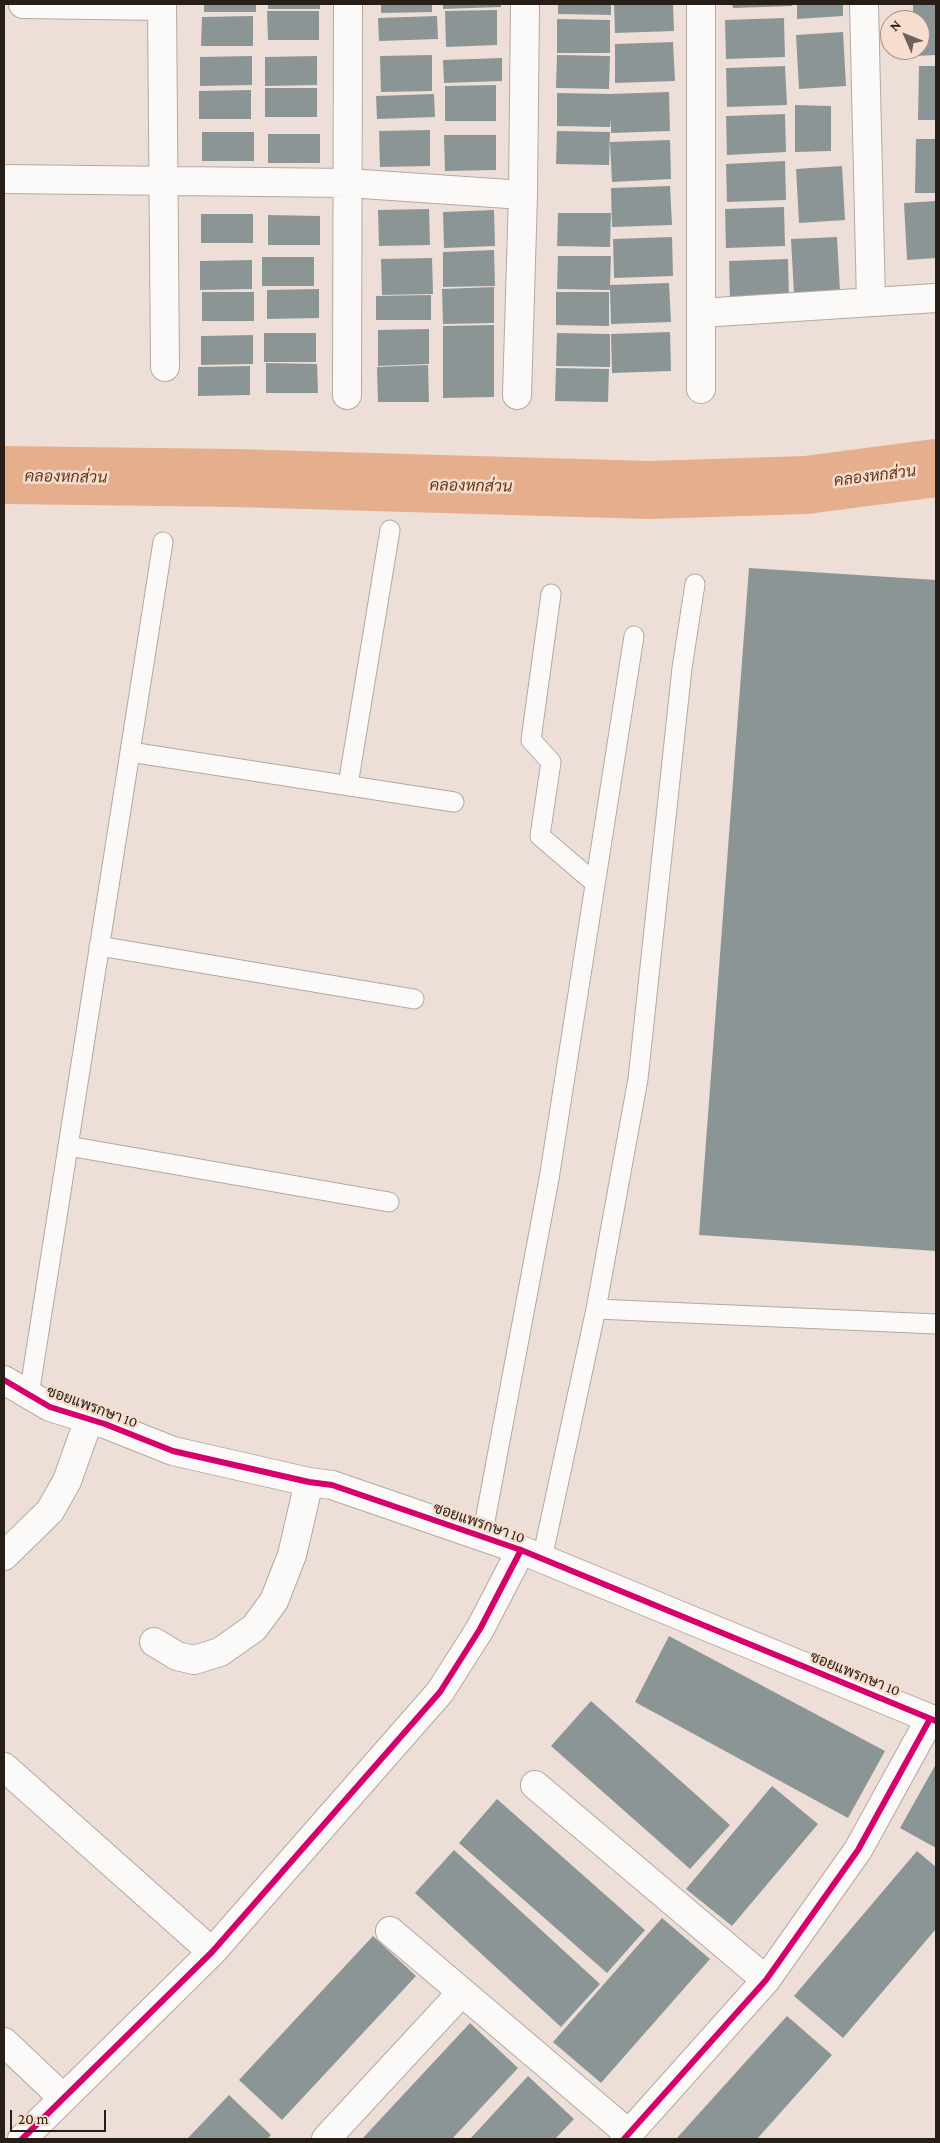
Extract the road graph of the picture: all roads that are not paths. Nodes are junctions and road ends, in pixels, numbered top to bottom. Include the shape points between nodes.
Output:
1 (23, 4) edge
2 (348, 4) edge
3 (524, 4) edge
4 (701, 4) edge
5 (864, 4) edge
6 (162, 5) edge
7 (4, 179) edge
8 (163, 181) junction
9 (348, 182) junction
10 (523, 195) junction
11 (936, 298) edge
12 (871, 302) junction
13 (701, 313) junction
14 (165, 367) dead end
15 (701, 389) dead end
16 (348, 395) dead end
17 (517, 395) dead end
18 (390, 530) dead end
19 (163, 542) dead end
20 (695, 584) dead end
21 (551, 594) dead end
22 (634, 636) dead end
23 (130, 752) junction
24 (348, 785) junction
25 (454, 802) dead end
26 (595, 883) junction
27 (99, 946) junction
28 (414, 999) dead end
29 (68, 1146) junction
30 (389, 1202) dead end
31 (596, 1310) junction
32 (936, 1324) edge
33 (4, 1380) edge
34 (29, 1395) junction
35 (89, 1419) junction
36 (309, 1482) junction
37 (482, 1537) junction
38 (531, 1554) junction
39 (4, 1556) edge
40 (154, 1642) dead end
41 (933, 1720) edge
42 (4, 1767) edge
43 (535, 1785) dead end
44 (390, 1931) dead end
45 (212, 1952) junction
46 (766, 1980) junction
47 (462, 1992) junction
48 (4, 2042) edge
49 (63, 2098) junction
50 (626, 2137) edge
51 (22, 2139) edge
52 (326, 2139) edge

1 - 6 street
2 - 9 street
3 - 10 street
4 - 13 street
5 - 12 street
6 - 8 street
7 - 8 street
8 - 9 street
8 - 14 street
9 - 10 street
9 - 16 street
10 - 17 street
11 - 12 street
12 - 13 street
13 - 15 street
18 - 24 lane
19 - 23 lane
20 - 31 lane via 682,668 638,1079
21 - 26 lane via 531,740 552,762 540,836
22 - 26 lane
23 - 24 lane
23 - 27 lane
24 - 25 lane
26 - 37 lane via 549,1179
27 - 28 lane
27 - 29 lane
29 - 30 lane
29 - 34 lane
31 - 32 lane
31 - 38 lane
33 - 34 street, ซอยแพรกษา 10
34 - 35 street, ซอยแพรกษา 10 via 50,1407
35 - 36 street, ซอยแพรกษา 10 via 173,1451
35 - 39 street via 67,1481 50,1511
36 - 37 street, ซอยแพรกษา 10 via 332,1485
36 - 40 street via 292,1555 274,1601 254,1628 220,1652 194,1660 177,1656
37 - 38 street, ซอยแพรกษา 10
38 - 41 street, ซอยแพรกษา 10
38 - 45 street via 440,1692
41 - 46 street via 858,1850
42 - 45 street
43 - 46 street
44 - 47 street
45 - 49 street
46 - 50 street
47 - 50 street
47 - 52 street
48 - 49 street
49 - 51 street

